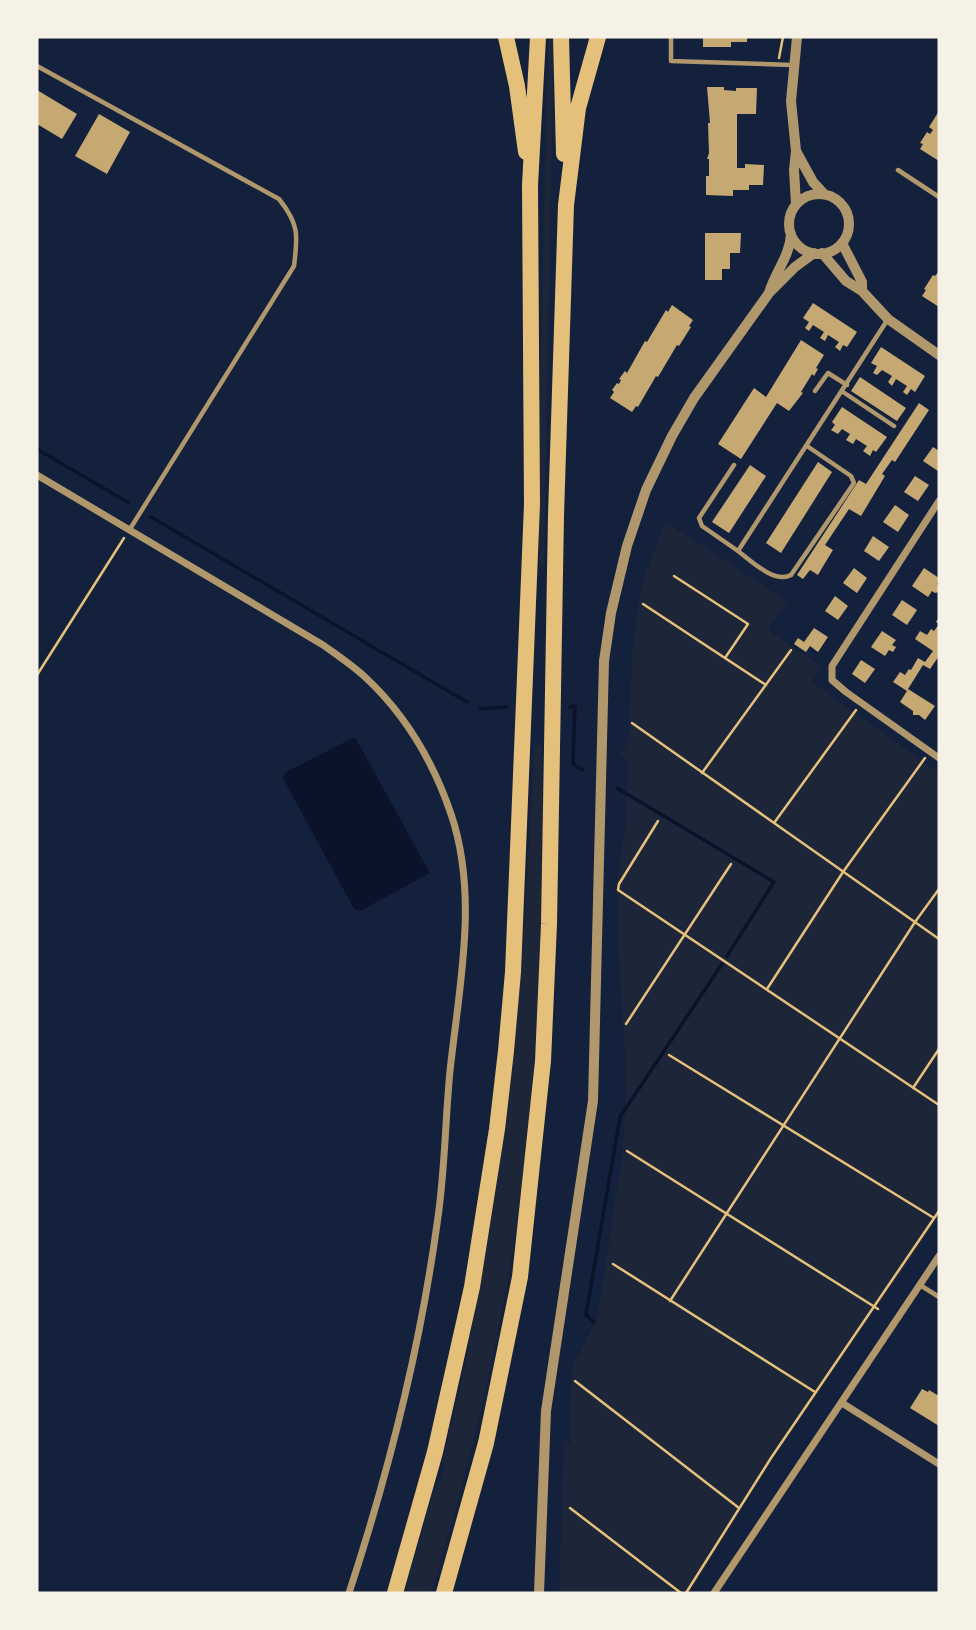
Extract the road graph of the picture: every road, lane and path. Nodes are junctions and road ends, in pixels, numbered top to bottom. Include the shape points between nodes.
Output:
1 (506, 37) edge
2 (538, 37) edge
3 (561, 37) edge
4 (598, 37) edge
5 (671, 37) edge
6 (783, 37) edge
7 (797, 37) edge
8 (779, 64) junction
9 (793, 65) junction
10 (37, 66) edge
11 (796, 151) junction
12 (898, 170) dead end
13 (530, 185) junction
14 (824, 194) junction
15 (939, 197) edge
16 (796, 204) junction
17 (566, 205) junction
18 (791, 234) junction
19 (842, 243) junction
20 (818, 253) junction
21 (862, 291) junction
22 (769, 293) junction
23 (888, 319) junction
24 (939, 355) edge
25 (848, 385) junction
26 (816, 391) dead end
27 (843, 392) junction
28 (894, 426) dead end
29 (807, 446) junction
30 (734, 465) dead end
31 (37, 475) edge
32 (939, 501) edge
33 (130, 529) junction
34 (738, 551) junction
35 (674, 576) dead end
36 (643, 604) dead end
37 (791, 650) dead end
38 (725, 658) junction
39 (37, 675) edge
40 (766, 685) junction
41 (855, 713) dead end
42 (632, 723) dead end
43 (939, 758) edge
44 (923, 761) dead end
45 (702, 773) junction
46 (658, 821) dead end
47 (774, 823) junction
48 (731, 864) dead end
49 (843, 872) junction
50 (939, 889) edge
51 (915, 922) junction
52 (685, 935) junction
53 (939, 939) edge
54 (766, 990) junction
55 (626, 1024) dead end
56 (840, 1039) junction
57 (939, 1049) edge
58 (669, 1055) dead end
59 (913, 1088) junction
60 (939, 1105) edge
61 (784, 1126) junction
62 (627, 1151) dead end
63 (939, 1211) edge
64 (727, 1214) junction
65 (934, 1218) junction
66 (939, 1256) edge
67 (613, 1264) dead end
68 (920, 1285) junction
69 (939, 1297) edge
70 (670, 1301) junction
71 (876, 1307) junction
72 (575, 1381) dead end
73 (816, 1392) junction
74 (842, 1403) junction
75 (939, 1464) edge
76 (570, 1508) dead end
77 (739, 1508) junction
78 (349, 1593) edge
79 (395, 1593) edge
80 (444, 1593) edge
81 (539, 1593) edge
82 (683, 1593) edge
83 (714, 1593) edge

1 - 13 highway
2 - 13 highway
3 - 17 highway
4 - 17 highway via 578,108
5 - 8 lane via 671,61
6 - 8 path
7 - 9 street
8 - 9 lane
9 - 11 street
10 - 33 lane via 279,199 291,214 298,235 294,266
11 - 14 street
11 - 16 street
12 - 15 lane
13 - 79 highway via 532,504 506,1051 472,1287 435,1452
14 - 16 street via 809,195
14 - 19 street via 838,201 847,214 848,229
16 - 18 street via 789,218
17 - 80 highway via 543,1061 520,1277 486,1443
18 - 20 street via 800,247
18 - 22 street
19 - 20 street
19 - 21 street
20 - 21 street
20 - 22 street via 802,261
21 - 23 street
22 - 81 street via 694,398 658,465 637,514 611,613 604,661 593,1101 546,1411
23 - 24 street
23 - 25 lane
25 - 26 lane via 828,373
25 - 27 lane
27 - 28 lane
27 - 29 lane
29 - 34 lane
29 - 34 lane via 851,476 854,483 791,575 776,577
30 - 34 lane via 699,518 702,526
31 - 33 street
32 - 43 street via 832,666 832,680
33 - 39 path
33 - 78 street via 323,645 364,676 423,749 452,816 460,854 465,934 438,1222 384,1476
35 - 38 path via 748,624
36 - 38 path
37 - 40 path
38 - 40 path
40 - 45 path
41 - 47 path
42 - 45 path
44 - 49 path
45 - 47 path
46 - 52 path via 618,890
47 - 49 path
48 - 52 path
49 - 51 path
49 - 54 path
50 - 51 path
51 - 53 path
51 - 56 path
52 - 54 path
52 - 55 path
54 - 56 path
56 - 59 path
56 - 61 path
57 - 59 path
58 - 61 path
59 - 60 path
61 - 64 path
61 - 65 path
62 - 64 path
63 - 65 path
64 - 70 path
64 - 71 path
65 - 71 path
66 - 68 street
67 - 70 path
68 - 69 lane
68 - 74 street
70 - 73 path
71 - 73 path
72 - 77 path
73 - 77 path
74 - 75 street
74 - 83 street
76 - 82 path
77 - 82 path

